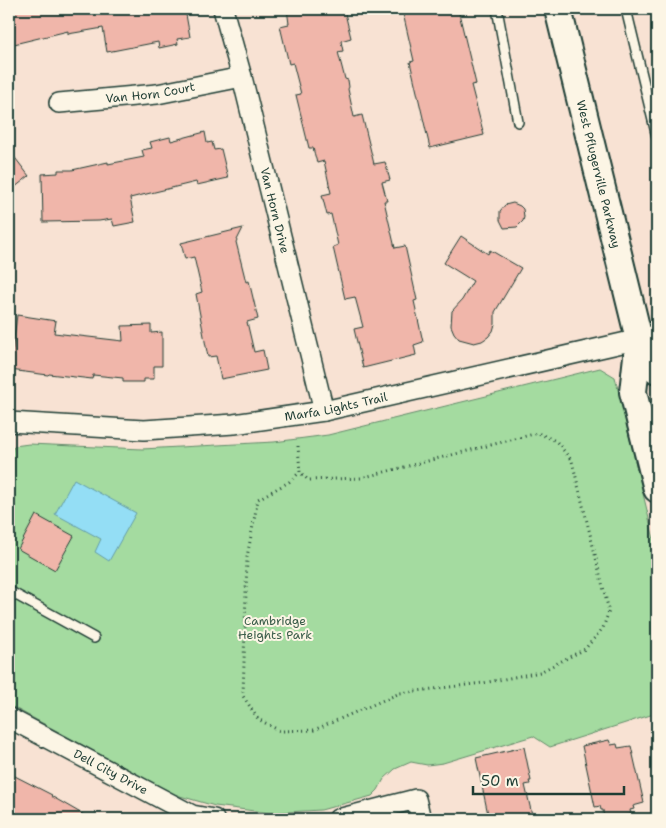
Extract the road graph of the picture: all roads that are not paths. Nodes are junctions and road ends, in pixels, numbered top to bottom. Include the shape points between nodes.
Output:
1 (223, 9) edge
2 (497, 9) edge
3 (558, 9) edge
4 (626, 9) edge
5 (242, 77) junction
6 (60, 103) dead end
7 (518, 122) dead end
8 (657, 137) edge
9 (648, 337) edge
10 (657, 370) edge
11 (324, 411) junction
12 (9, 422) edge
13 (657, 489) edge
14 (9, 591) edge
15 (94, 638) dead end
16 (9, 718) edge
17 (214, 819) edge
18 (338, 819) edge
19 (421, 819) edge

1 - 5 street, Van Horn Drive
2 - 7 lane
3 - 9 main road, West Pflugerville Parkway
4 - 8 lane
5 - 6 street, Van Horn Court via 157,94
5 - 11 street, Van Horn Drive
9 - 10 main road, West Pflugerville Parkway
9 - 11 street, Marfa Lights Trail
9 - 13 main road, West Pflugerville Parkway via 634,392
11 - 12 street, Marfa Lights Trail via 234,424 144,430
14 - 15 lane
16 - 17 street, Dell City Drive via 192,814
18 - 19 street via 416,799

